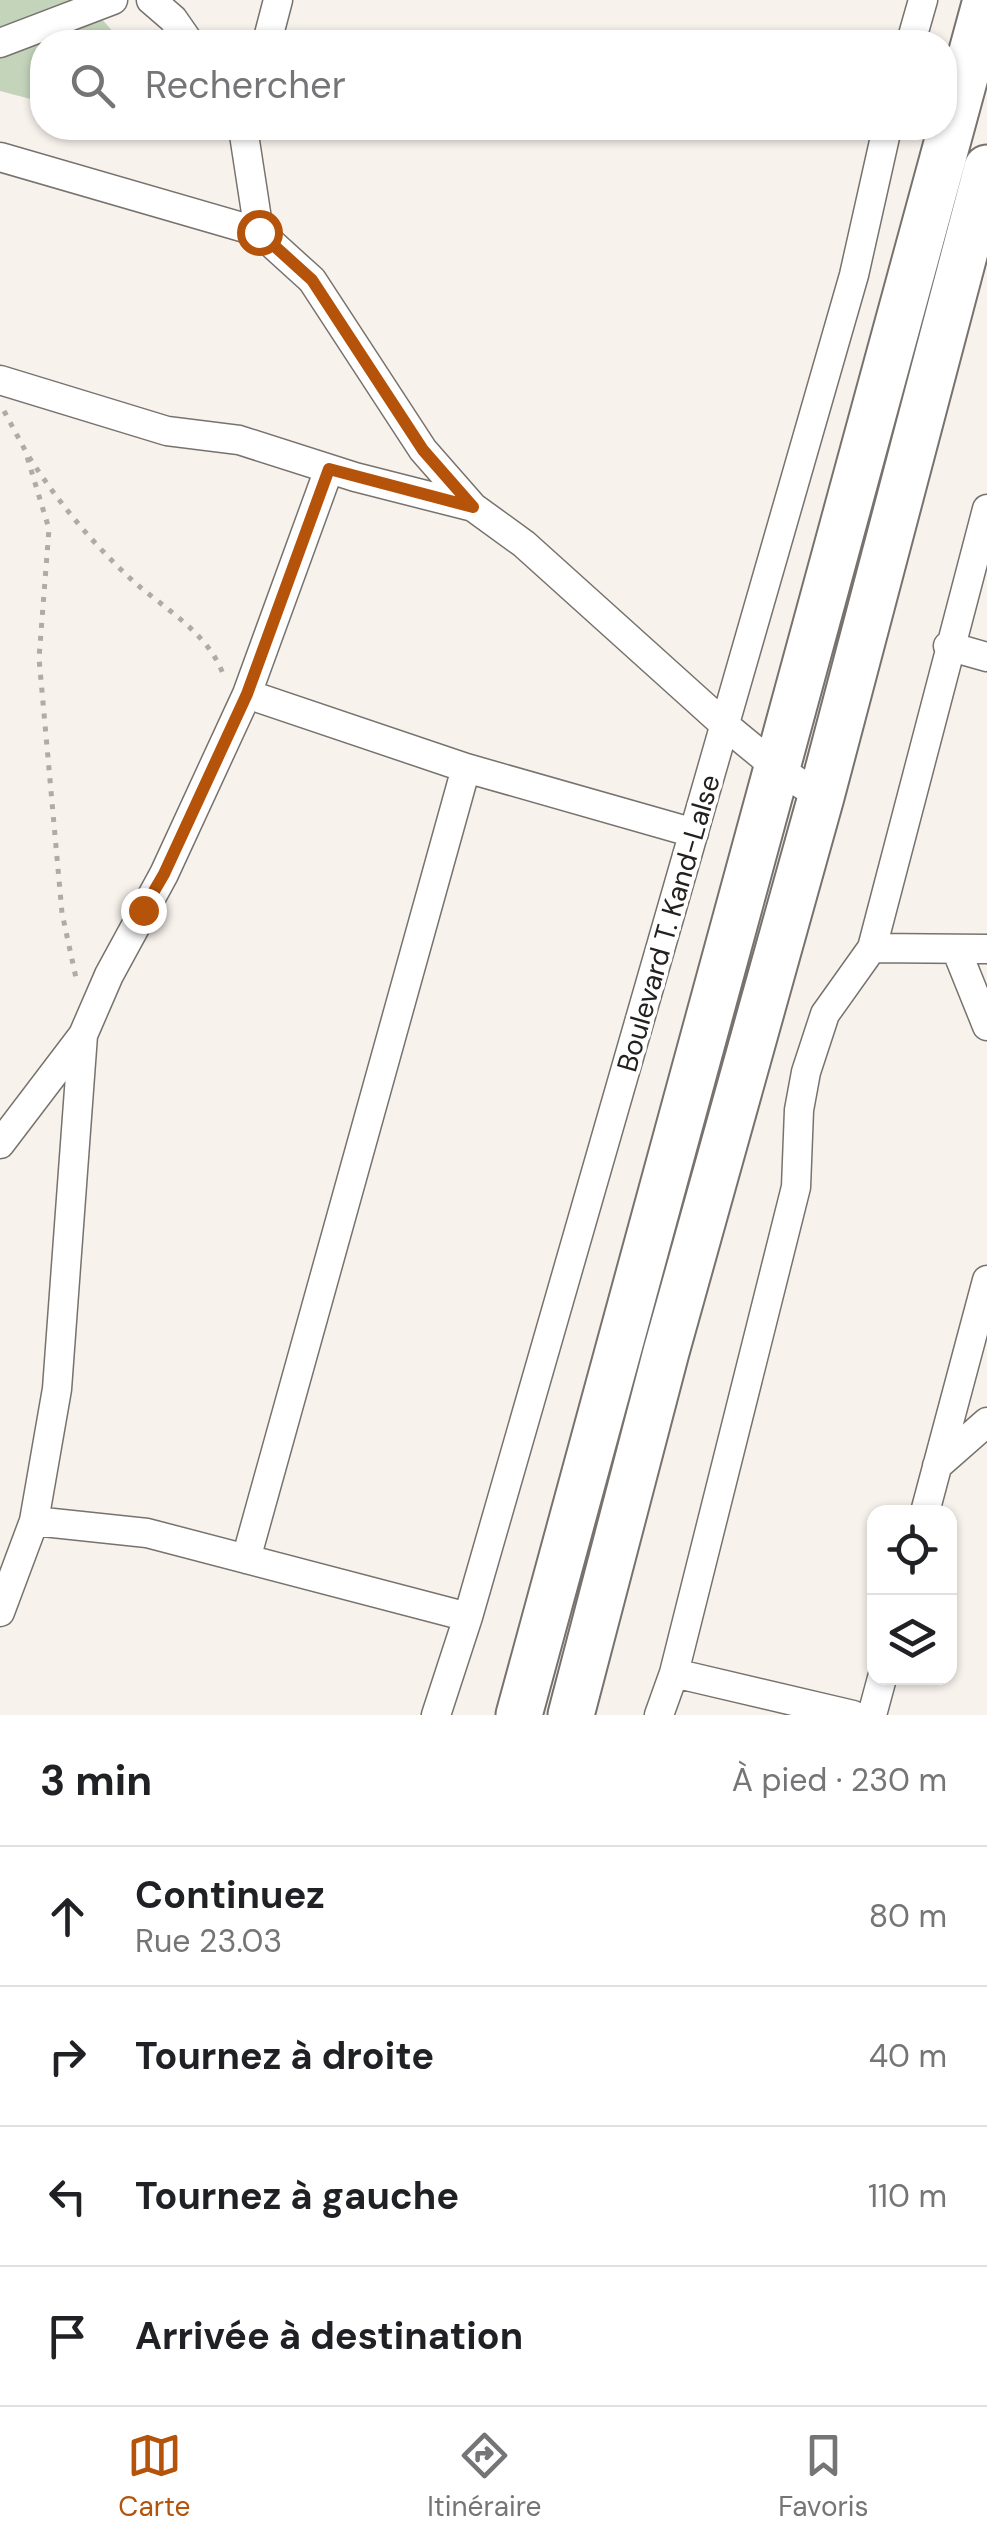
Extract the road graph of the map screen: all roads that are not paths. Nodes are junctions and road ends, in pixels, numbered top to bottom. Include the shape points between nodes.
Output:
1 (54, 0) edge
2 (113, 0) edge
3 (151, 0) edge
4 (278, 0) edge
5 (923, 0) edge
6 (986, 0) edge
7 (35, 30) edge
8 (180, 30) edge
9 (270, 30) edge
10 (914, 30) edge
11 (12, 39) edge
12 (957, 107) edge
13 (244, 140) edge
14 (885, 140) edge
15 (948, 140) edge
16 (0, 158) edge
17 (987, 168) edge
18 (259, 232) junction
19 (0, 380) edge
20 (329, 469) junction
21 (473, 507) junction
22 (987, 509) edge
23 (948, 646) junction
24 (987, 657) edge
25 (247, 694) junction
26 (726, 726) junction
27 (466, 768) junction
28 (777, 768) junction
29 (821, 797) junction
30 (694, 833) junction
31 (872, 948) junction
32 (956, 949) junction
33 (987, 949) edge
34 (987, 1026) edge
35 (83, 1035) junction
36 (0, 1144) edge
37 (987, 1280) edge
38 (987, 1422) edge
39 (937, 1466) junction
40 (927, 1505) edge
41 (34, 1520) junction
42 (246, 1559) junction
43 (0, 1612) edge
44 (468, 1617) junction
45 (674, 1673) junction
46 (880, 1685) edge
47 (436, 1715) edge
48 (520, 1715) edge
49 (571, 1715) edge
50 (659, 1715) edge
51 (853, 1715) edge
52 (872, 1715) edge

1 - 11 street
2 - 7 street
3 - 8 street
4 - 9 street
5 - 10 street
6 - 12 main road
13 - 18 street
14 - 26 street, Boulevard T. Kand-Lalse via 854,275
15 - 28 main road
16 - 18 street
17 - 29 main road
18 - 21 street via 312,280 423,450
19 - 20 street via 167,431 238,440
20 - 21 street
20 - 25 street
21 - 26 street via 524,544
22 - 23 street
23 - 24 street
23 - 31 street
25 - 27 street
25 - 35 street
26 - 28 street
26 - 30 street, Boulevard T. Kand-Lalse
27 - 30 street
27 - 42 street
28 - 29 street
28 - 48 main road
29 - 49 main road
30 - 44 street, Boulevard T. Kand-Lalse
31 - 32 street
31 - 45 street via 825,1014 806,1072 796,1187
32 - 33 street
32 - 34 street
35 - 36 street
35 - 41 street via 56,1389
37 - 39 street
38 - 39 street
39 - 40 street
41 - 42 street via 147,1534
41 - 43 street
42 - 44 street
44 - 47 street, Boulevard T. Kand-Lalse
45 - 50 street
45 - 51 street
46 - 52 street

